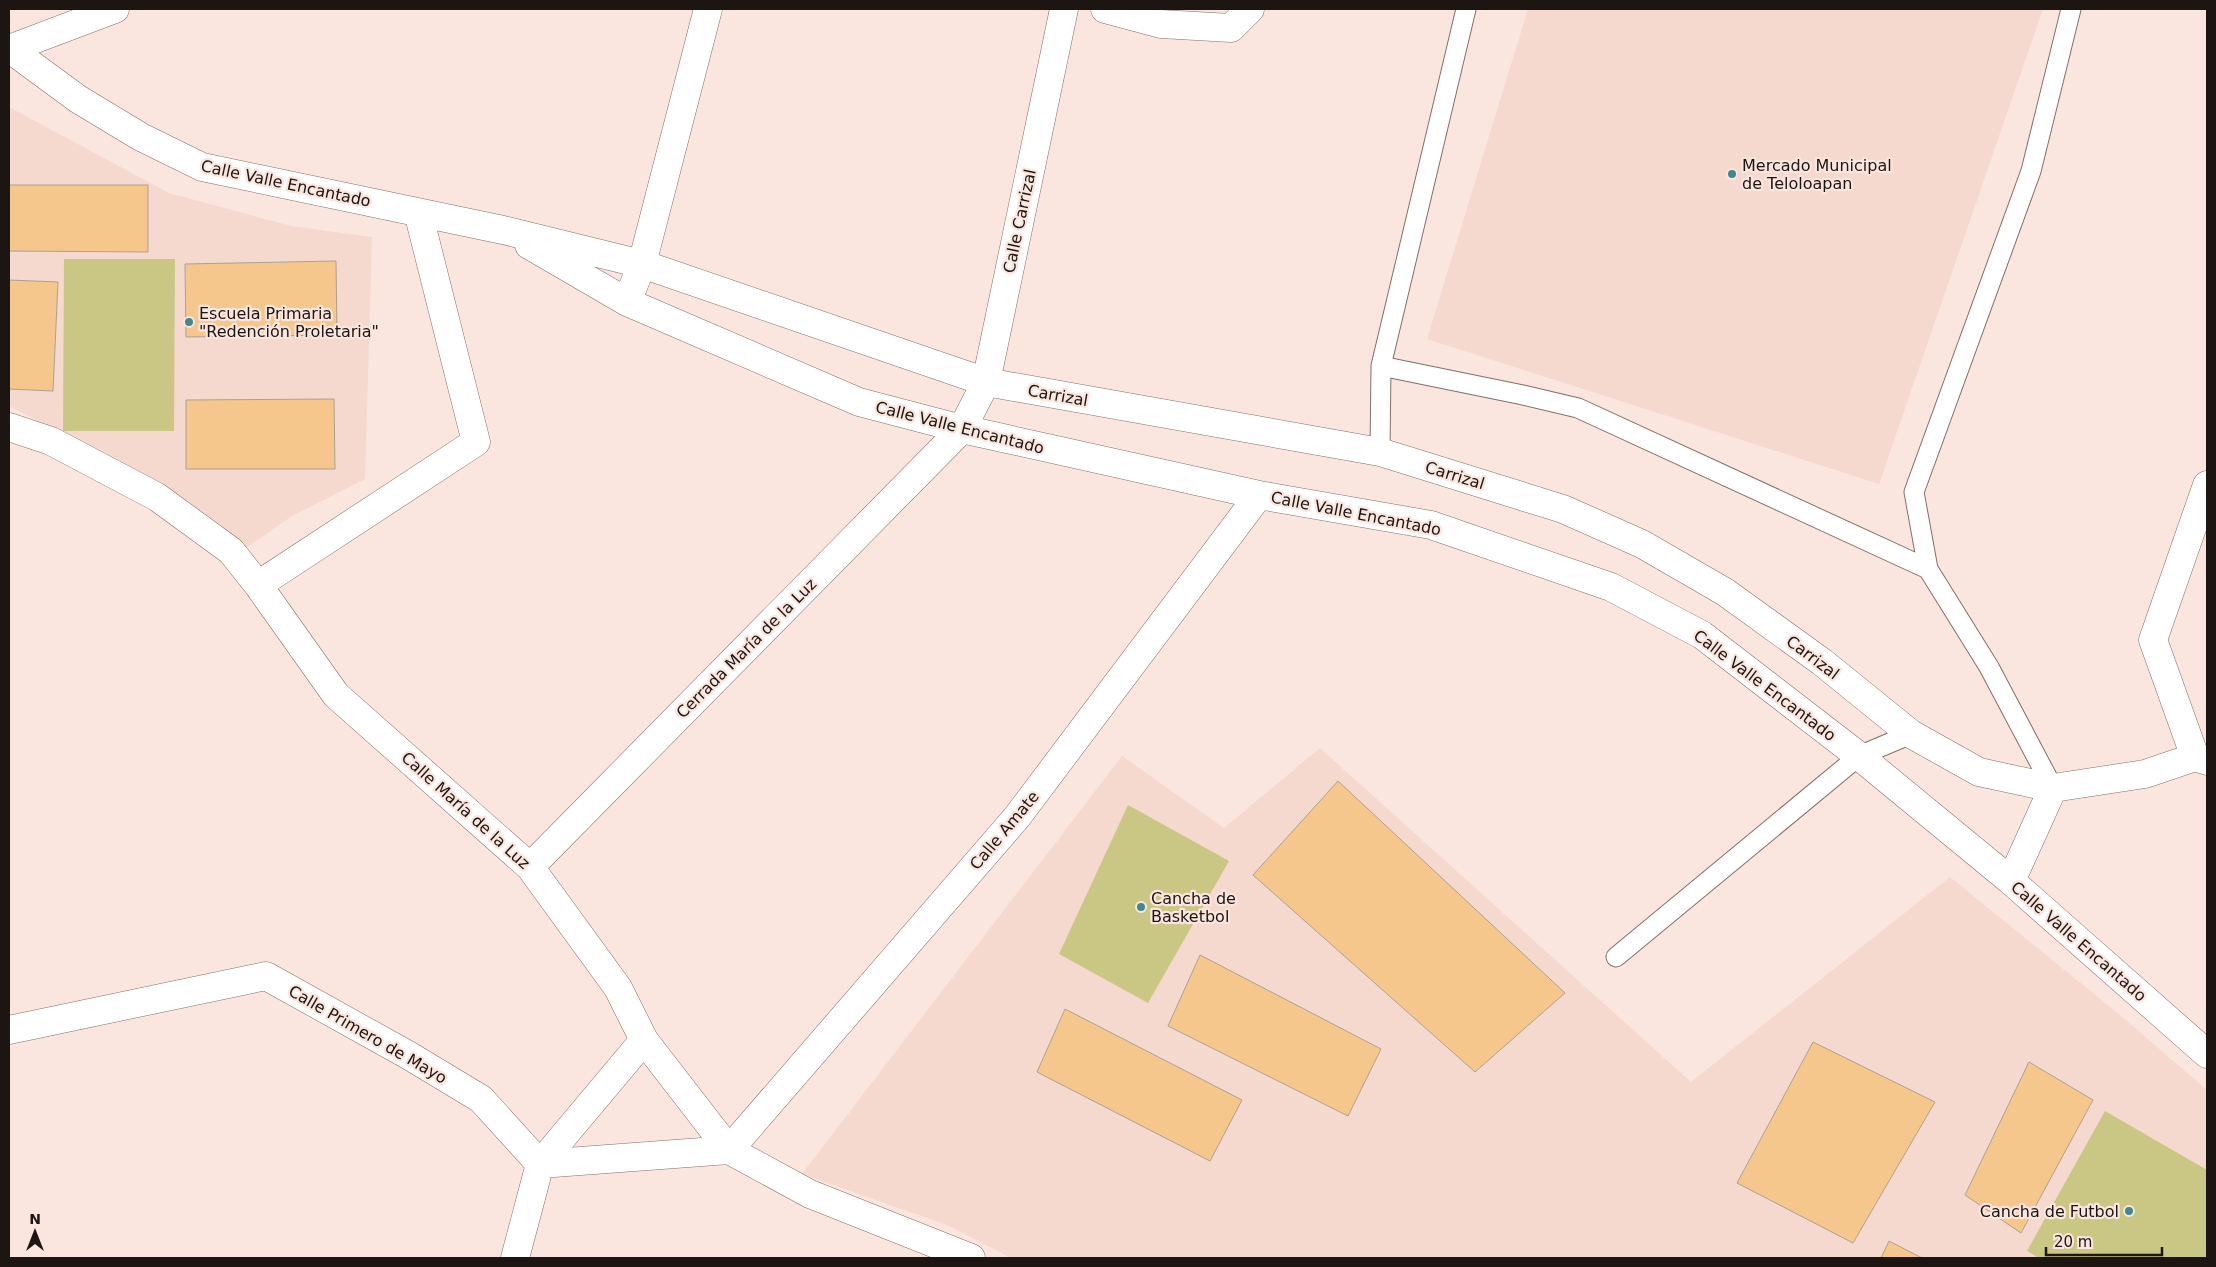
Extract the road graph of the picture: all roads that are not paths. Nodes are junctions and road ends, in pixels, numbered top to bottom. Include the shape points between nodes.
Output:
1 (115, 9) edge
2 (708, 9) edge
3 (1064, 9) edge
4 (1105, 9) edge
5 (1250, 9) edge
6 (1466, 9) edge
7 (2071, 9) edge
8 (9, 49) edge
9 (418, 212) junction
10 (503, 230) junction
11 (642, 264) junction
12 (627, 302) junction
13 (1381, 366) junction
14 (986, 382) junction
15 (9, 427) edge
16 (962, 429) junction
17 (1380, 452) junction
18 (2207, 485) edge
19 (1259, 494) junction
20 (1928, 569) junction
21 (258, 585) junction
22 (1911, 734) junction
23 (1859, 756) junction
24 (2201, 759) edge
25 (2053, 788) junction
26 (530, 867) junction
27 (2012, 881) junction
28 (1616, 957) dead end
29 (9, 1030) edge
30 (644, 1040) junction
31 (2207, 1054) edge
32 (729, 1150) junction
33 (540, 1164) junction
34 (515, 1258) edge
35 (971, 1258) edge

1 - 8 street
2 - 11 street
3 - 14 street, Calle Carrizal
4 - 5 street via 1161,24 1231,28
6 - 13 lane
7 - 20 lane via 2031,171 1914,492
8 - 9 street, Calle Valle Encantado via 86,104 141,138 202,167
9 - 10 street, Calle Valle Encantado
9 - 21 street via 476,442
10 - 11 street, Calle Valle Encantado
10 - 12 street, Calle Valle Encantado
11 - 12 street
11 - 14 street, Carrizal
12 - 16 street, Calle Valle Encantado via 859,402
13 - 17 lane
13 - 20 lane via 1578,408
14 - 16 street, Calle Carrizal
14 - 17 street, Carrizal
15 - 21 street, Calle María de la Luz via 51,441 157,497 231,551
16 - 19 street, Calle Valle Encantado
16 - 26 street, Cerrada María de la Luz
17 - 22 street, Carrizal via 1564,509 1642,544 1725,592 1822,662
18 - 24 street via 2153,640
19 - 23 street, Calle Valle Encantado via 1431,526 1612,587 1702,635
19 - 32 street, Calle Amate via 1017,817
20 - 25 lane via 1989,667
21 - 26 street, Calle María de la Luz via 336,695
22 - 23 lane
22 - 25 street, Carrizal via 1979,772
23 - 27 street, Calle Valle Encantado
23 - 28 lane
24 - 25 street, Carrizal via 2145,774
25 - 27 street
26 - 30 street, Calle María de la Luz via 618,988
27 - 31 street, Calle Valle Encantado
29 - 33 street, Calle Primero de Mayo via 266,976 481,1099
30 - 32 street, Calle María de la Luz
30 - 33 street
32 - 33 street
32 - 35 street, Calle María de la Luz via 810,1194
33 - 34 street

